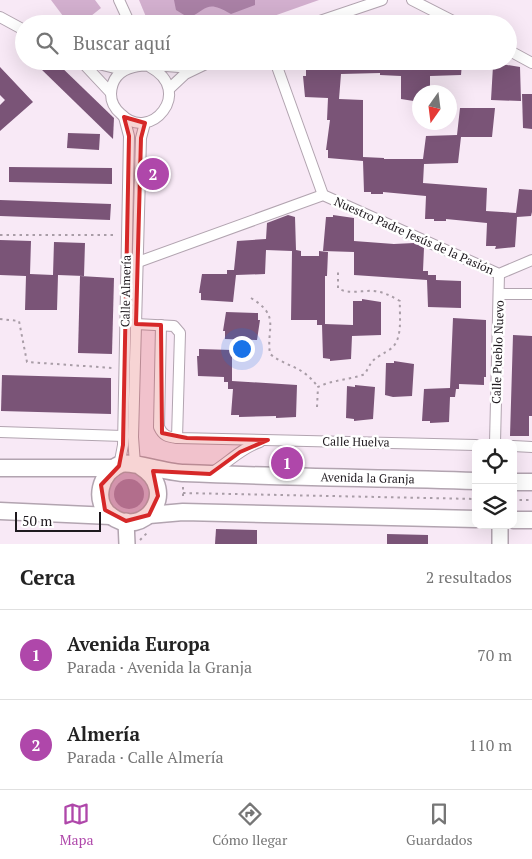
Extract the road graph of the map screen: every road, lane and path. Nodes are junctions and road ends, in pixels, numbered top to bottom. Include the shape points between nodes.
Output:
1 (119, 0) edge
2 (382, 0) edge
3 (412, 0) edge
4 (126, 15) edge
5 (338, 15) edge
6 (442, 15) edge
7 (0, 17) edge
8 (15, 25) edge
9 (517, 55) edge
10 (532, 63) edge
11 (89, 70) edge
12 (123, 70) edge
13 (157, 70) edge
14 (192, 70) edge
15 (278, 70) edge
16 (168, 89) junction
17 (111, 93) junction
18 (124, 117) junction
19 (145, 123) junction
20 (323, 195) junction
21 (0, 235) edge
22 (127, 235) junction
23 (532, 260) edge
24 (138, 262) junction
25 (338, 270) dead end
26 (499, 274) junction
27 (499, 294) junction
28 (532, 294) edge
29 (251, 298) dead end
30 (0, 319) edge
31 (136, 324) junction
32 (162, 325) junction
33 (124, 368) junction
34 (318, 387) junction
35 (317, 407) dead end
36 (0, 432) edge
37 (123, 436) junction
38 (177, 438) junction
39 (495, 439) edge
40 (268, 440) junction
41 (472, 445) edge
42 (517, 446) edge
43 (532, 447) edge
44 (2, 466) edge
45 (138, 466) junction
46 (117, 467) junction
47 (182, 473) junction
48 (210, 474) junction
49 (472, 481) edge
50 (517, 482) edge
51 (532, 482) edge
52 (183, 493) junction
53 (472, 499) edge
54 (517, 500) edge
55 (532, 500) edge
56 (0, 511) edge
57 (183, 512) junction
58 (149, 515) junction
59 (119, 519) junction
60 (472, 519) edge
61 (517, 520) edge
62 (532, 520) edge
63 (500, 529) edge
64 (127, 544) edge
65 (500, 544) edge

1 - 4 street
2 - 5 street
3 - 6 street
7 - 8 street
9 - 10 street
11 - 17 street
12 - 17 street via 115,80
13 - 16 street
14 - 16 street
15 - 20 street, Nuestro Padre Jesús de la Pasión
16 - 19 street via 168,105 162,113
17 - 18 street via 116,109
18 - 19 street
18 - 22 street, Calle Almería via 129,136
19 - 24 street, Calle Almería via 141,138
20 - 24 street, Nuestro Padre Jesús de la Pasión
20 - 26 street, Nuestro Padre Jesús de la Pasión
21 - 22 path
22 - 33 street, Calle Almería
23 - 26 street, Nuestro Padre Jesús de la Pasión
24 - 31 street, Calle Almería
25 - 34 path via 338,288 344,292 374,291 389,294 400,301 398,340 391,350 374,358 365,374
26 - 27 street
27 - 28 street, Calle Pueblo Nuevo
27 - 39 street, Calle Pueblo Nuevo
29 - 34 path via 264,306 268,316 272,328 270,354 277,360 292,364
30 - 33 path via 19,321 27,362
31 - 32 street
31 - 45 street, Calle Almería via 132,437
32 - 38 street via 159,426 162,433
32 - 38 street via 174,326 180,333
33 - 37 street, Calle Almería
34 - 35 path
36 - 37 street
37 - 46 street, Calle Almería
38 - 40 street, Calle Huelva
40 - 41 street, Calle Huelva
40 - 48 street via 246,448
42 - 43 street
44 - 46 main road, Avenida la Granja
45 - 46 main road, Avenida la Granja
45 - 47 main road, Avenida la Granja
45 - 58 main road via 153,477 158,488 158,502
46 - 59 main road via 105,478 100,494 102,503
47 - 48 main road, Avenida la Granja
47 - 52 path
48 - 49 main road, Avenida la Granja
50 - 51 main road
52 - 53 path
52 - 57 path
54 - 55 path
56 - 59 main road
57 - 58 main road
57 - 60 main road
58 - 59 main road via 134,522
59 - 64 street
61 - 62 main road
63 - 65 street

